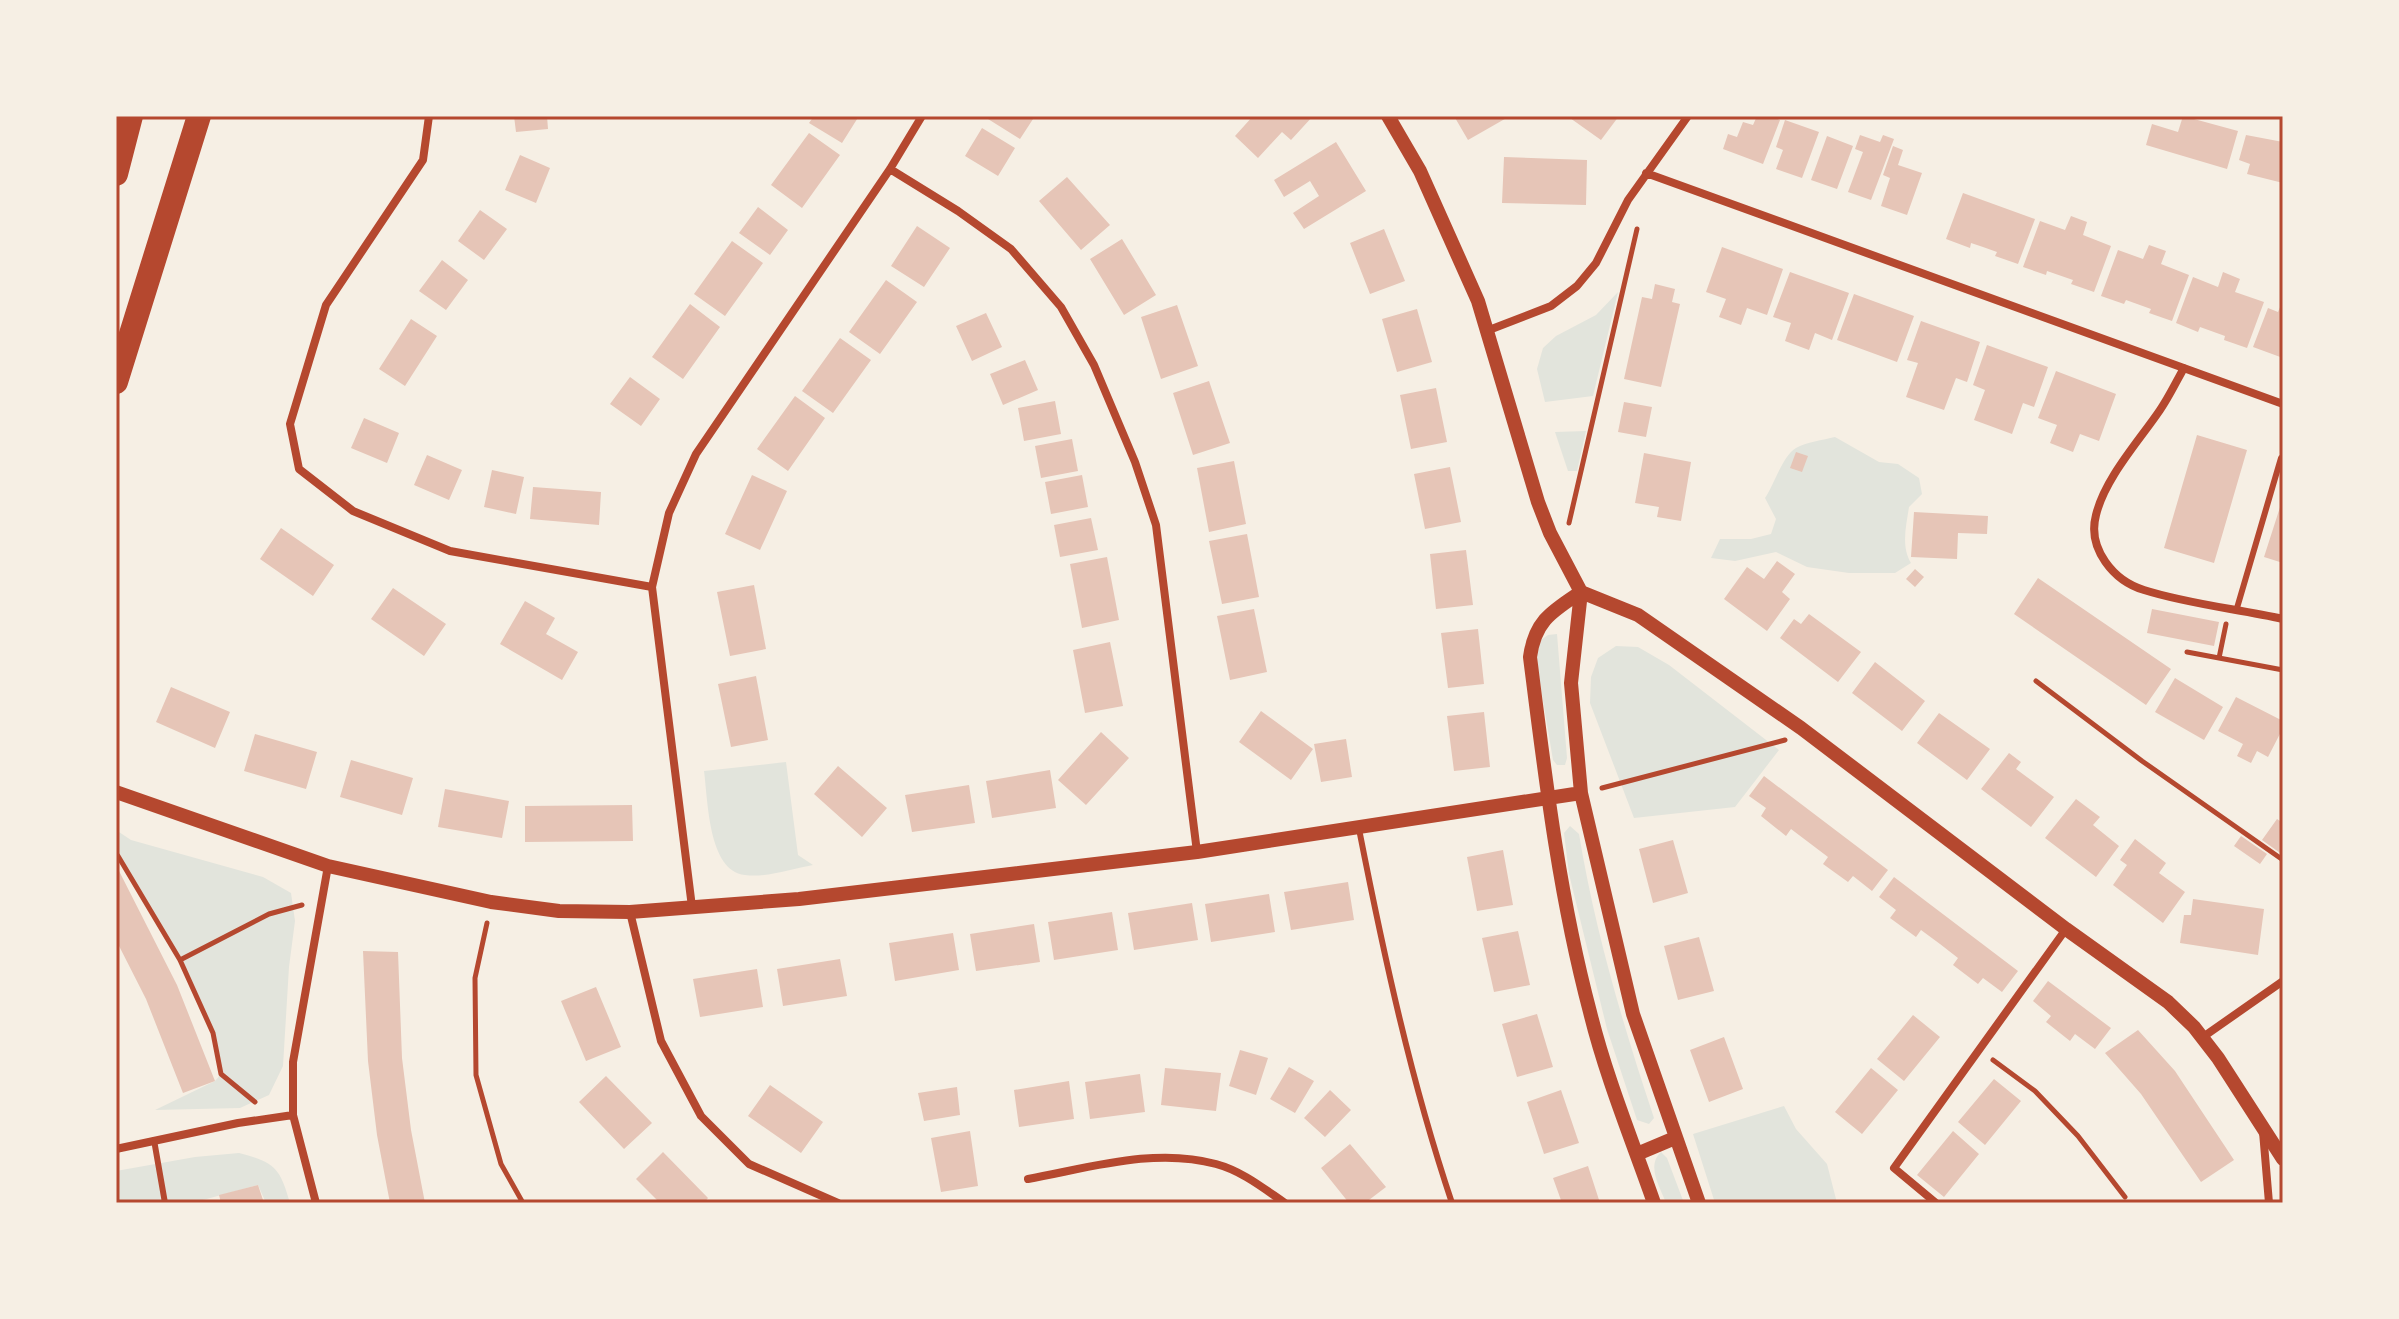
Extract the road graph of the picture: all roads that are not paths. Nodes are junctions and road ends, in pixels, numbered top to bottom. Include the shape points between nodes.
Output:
1 (131, 116) edge
2 (199, 116) edge
3 (429, 116) edge
4 (922, 116) edge
5 (1388, 116) edge
6 (1688, 116) edge
7 (890, 169) junction
8 (1646, 173) junction
9 (116, 174) edge
10 (1489, 330) junction
11 (2184, 368) junction
12 (116, 382) edge
13 (2283, 404) edge
14 (2281, 458) dead end
15 (652, 587) junction
16 (1581, 592) junction
17 (2233, 608) junction
18 (2283, 619) edge
19 (117, 792) edge
20 (1581, 793) junction
21 (1547, 799) junction
22 (1359, 829) junction
23 (1197, 852) junction
24 (328, 866) junction
25 (692, 907) junction
26 (630, 912) junction
27 (2066, 929) junction
28 (2283, 981) edge
29 (2203, 1037) junction
30 (293, 1115) junction
31 (2262, 1125) junction
32 (1675, 1138) junction
33 (154, 1140) junction
34 (116, 1149) edge
35 (1637, 1154) junction
36 (2283, 1159) edge
37 (1028, 1179) dead end
38 (165, 1203) edge
39 (316, 1203) edge
40 (838, 1203) edge
41 (1285, 1203) edge
42 (1452, 1203) edge
43 (1654, 1203) edge
44 (1699, 1203) edge
45 (1936, 1203) edge
46 (2269, 1203) edge

1 - 9 highway
2 - 12 highway
3 - 15 street via 423,160 326,305 290,424 299,469 353,511 450,551
4 - 7 street
5 - 10 street via 1437,207
6 - 8 street
7 - 15 street via 696,454 669,513
7 - 23 street via 1011,249 1061,307 1094,365 1156,525
8 - 10 street via 1596,263 1577,286 1551,306
8 - 11 street
10 - 16 street via 1538,502
11 - 13 street
11 - 17 street via 2103,498 2096,515 2098,547 2111,570 2127,583
14 - 17 lane
15 - 25 street
16 - 20 street via 1571,683
16 - 21 street via 1545,617 1531,646
16 - 27 street via 1638,615 1801,728
17 - 18 street
19 - 24 street
20 - 21 street
20 - 32 street via 1633,1014
21 - 22 street
21 - 35 street via 1590,1015
22 - 23 street
22 - 42 lane via 1383,952 1429,1135
23 - 25 street
24 - 26 street via 491,902 559,911
24 - 30 street via 293,1062
25 - 26 street
26 - 40 street via 661,1041 701,1116 749,1164
27 - 29 street via 2168,1002
27 - 45 street via 1894,1168
28 - 29 street
29 - 31 street
30 - 33 street
30 - 39 street
31 - 36 street
31 - 46 street
32 - 35 street
32 - 44 street
33 - 34 street
33 - 38 lane
35 - 43 street
37 - 41 street via 1178,1156 1218,1164

